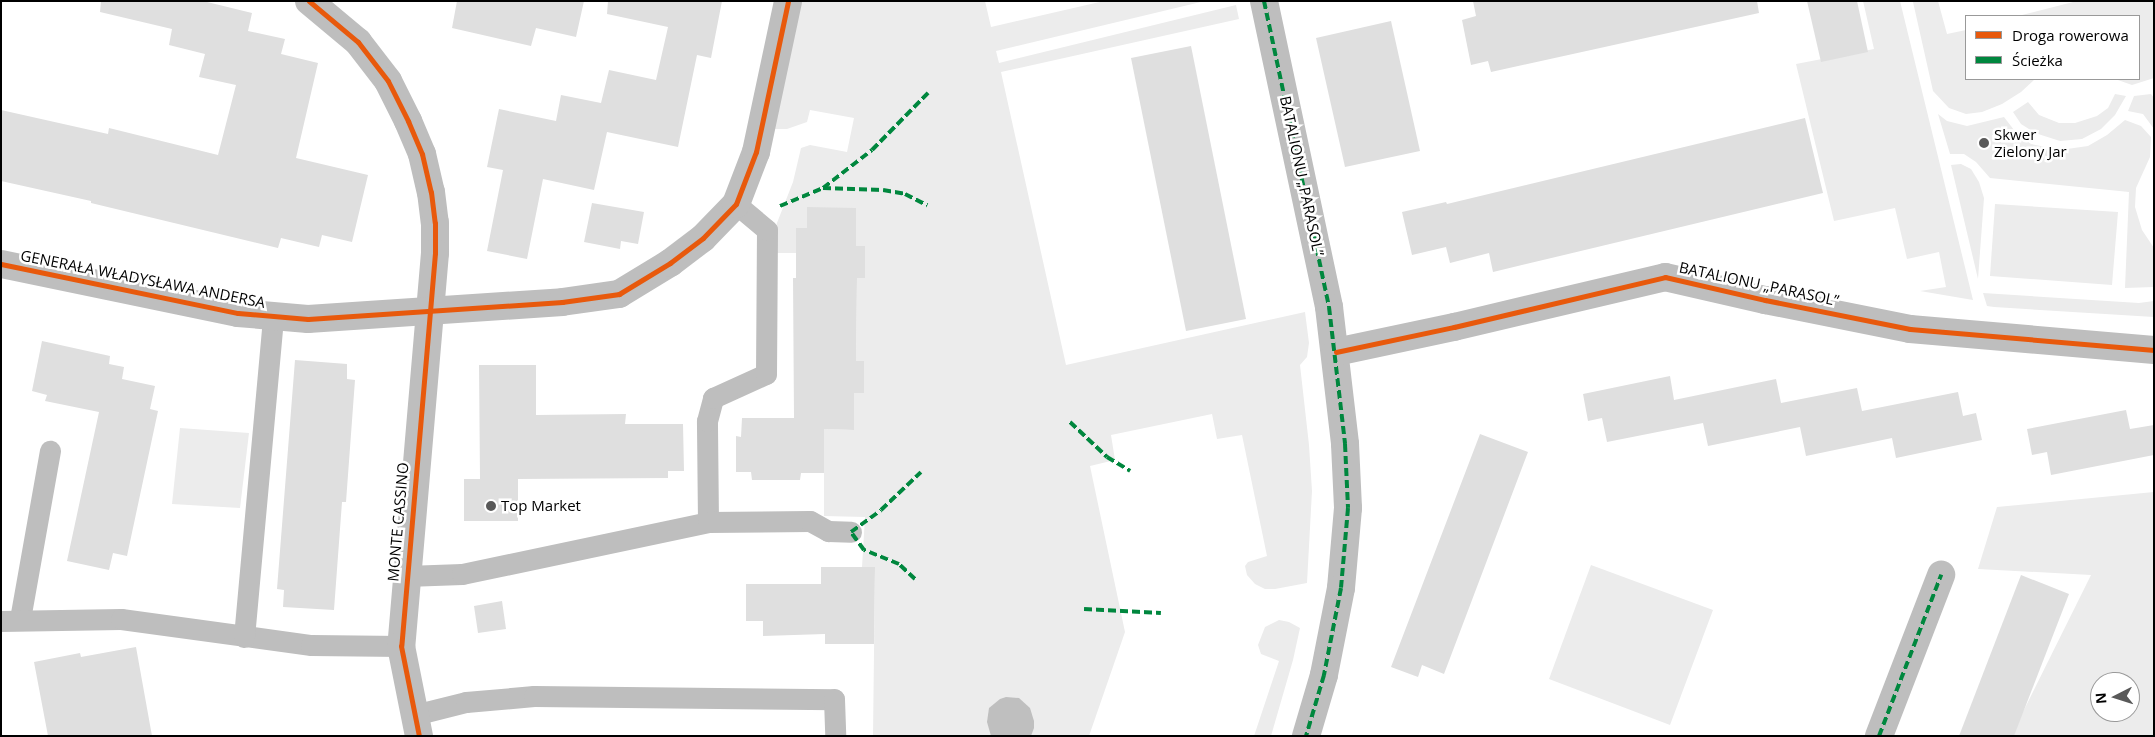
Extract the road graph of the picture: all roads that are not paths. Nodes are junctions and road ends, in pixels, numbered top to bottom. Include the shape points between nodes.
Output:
1 (309, 1) edge
2 (788, 1) edge
3 (1264, 1) edge
4 (736, 204) junction
5 (1, 264) edge
6 (430, 309) junction
7 (273, 316) junction
8 (2154, 350) edge
9 (1336, 352) junction
10 (50, 451) dead end
11 (708, 522) junction
12 (851, 532) dead end
13 (1941, 575) dead end
14 (406, 576) junction
15 (10, 620) edge
16 (244, 637) junction
17 (401, 646) junction
18 (417, 726) edge
19 (835, 736) edge
20 (1306, 736) edge
21 (1879, 736) edge

1 - 6 street, MONTE CASSINO via 358,42 388,81 422,154 435,223
2 - 4 street via 756,152
3 - 9 street, BATALIONU „PARASOL”
4 - 6 street, GENERAŁA WŁADYSŁAWA ANDERSA via 703,238 619,294 562,302
4 - 11 lane via 767,230 766,374 713,398 707,421
5 - 7 street, GENERAŁA WŁADYSŁAWA ANDERSA via 238,313
6 - 7 street, GENERAŁA WŁADYSŁAWA ANDERSA via 308,319
6 - 14 street, MONTE CASSINO
7 - 16 lane
8 - 9 street, BATALIONU „PARASOL” via 1910,329 1665,276
9 - 20 street, BATALIONU „PARASOL” via 1345,444 1347,538 1338,611
10 - 15 lane
11 - 12 lane via 810,521 828,531
11 - 14 lane via 462,574
13 - 21 street
14 - 17 street, MONTE CASSINO
15 - 16 lane via 121,619
16 - 17 lane via 311,645
17 - 18 street, MONTE CASSINO
18 - 19 lane via 466,702 534,696 834,699

